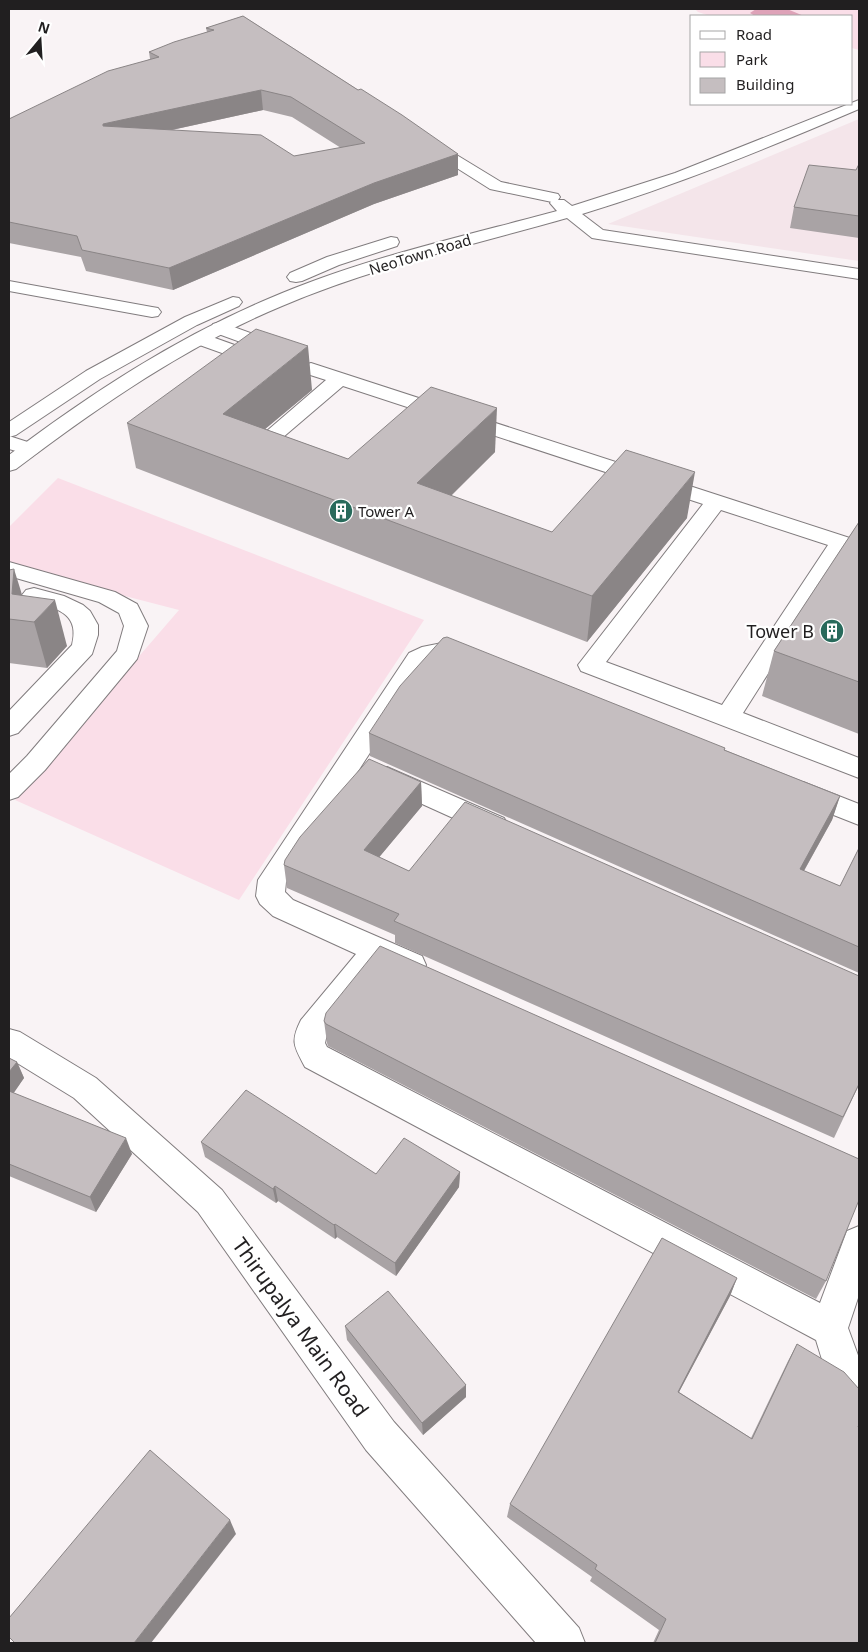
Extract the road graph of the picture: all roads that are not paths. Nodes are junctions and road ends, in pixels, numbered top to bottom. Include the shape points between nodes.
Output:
1 (859, 104) edge
2 (822, 105) edge
3 (412, 132) edge
4 (692, 154) dead end
5 (570, 192) dead end
6 (552, 197) junction
7 (515, 207) dead end
8 (567, 212) junction
9 (406, 237) dead end
10 (859, 274) edge
11 (9, 286) edge
12 (152, 312) dead end
13 (220, 328) junction
14 (201, 339) junction
15 (296, 370) junction
16 (341, 378) junction
17 (9, 430) edge
18 (9, 442) edge
19 (30, 449) junction
20 (254, 452) edge
21 (9, 465) edge
22 (717, 501) junction
23 (850, 545) edge
24 (9, 569) edge
25 (9, 588) edge
26 (486, 666) edge
27 (727, 717) junction
28 (9, 727) edge
29 (351, 761) junction
30 (859, 768) edge
31 (777, 782) edge
32 (9, 790) edge
33 (859, 815) edge
34 (515, 834) edge
35 (376, 950) junction
36 (440, 979) edge
37 (9, 1042) edge
38 (859, 1243) edge
39 (830, 1328) junction
40 (859, 1390) edge
41 (564, 1643) edge

1 - 8 street, NeoTown Road via 719,162 619,198
2 - 4 street
3 - 6 street via 496,186
5 - 6 street
6 - 7 street
6 - 8 street
8 - 10 street via 598,234
8 - 13 street, NeoTown Road via 414,254 302,292
9 - 17 street, NeoTown Road via 333,260 192,321 93,375
11 - 12 street
13 - 14 street, NeoTown Road
13 - 15 street via 308,362
14 - 15 street
14 - 19 street, NeoTown Road via 153,365
15 - 16 street
16 - 20 street
16 - 22 street
18 - 19 street
19 - 21 street, NeoTown Road
22 - 23 street
22 - 27 street via 590,665
23 - 27 street
24 - 32 street via 107,597 128,609 136,626 128,653 36,763
25 - 28 street via 74,609 83,617 87,637 83,648
26 - 29 street via 450,651 432,652 418,660
27 - 30 street
29 - 34 street
29 - 35 street via 272,880 270,896 282,908
31 - 33 street
35 - 36 street
35 - 39 street via 312,1029 309,1044 316,1057
37 - 41 street, Thirupalya Main Road via 85,1088 210,1201 380,1436
38 - 39 street
39 - 40 street via 843,1367

